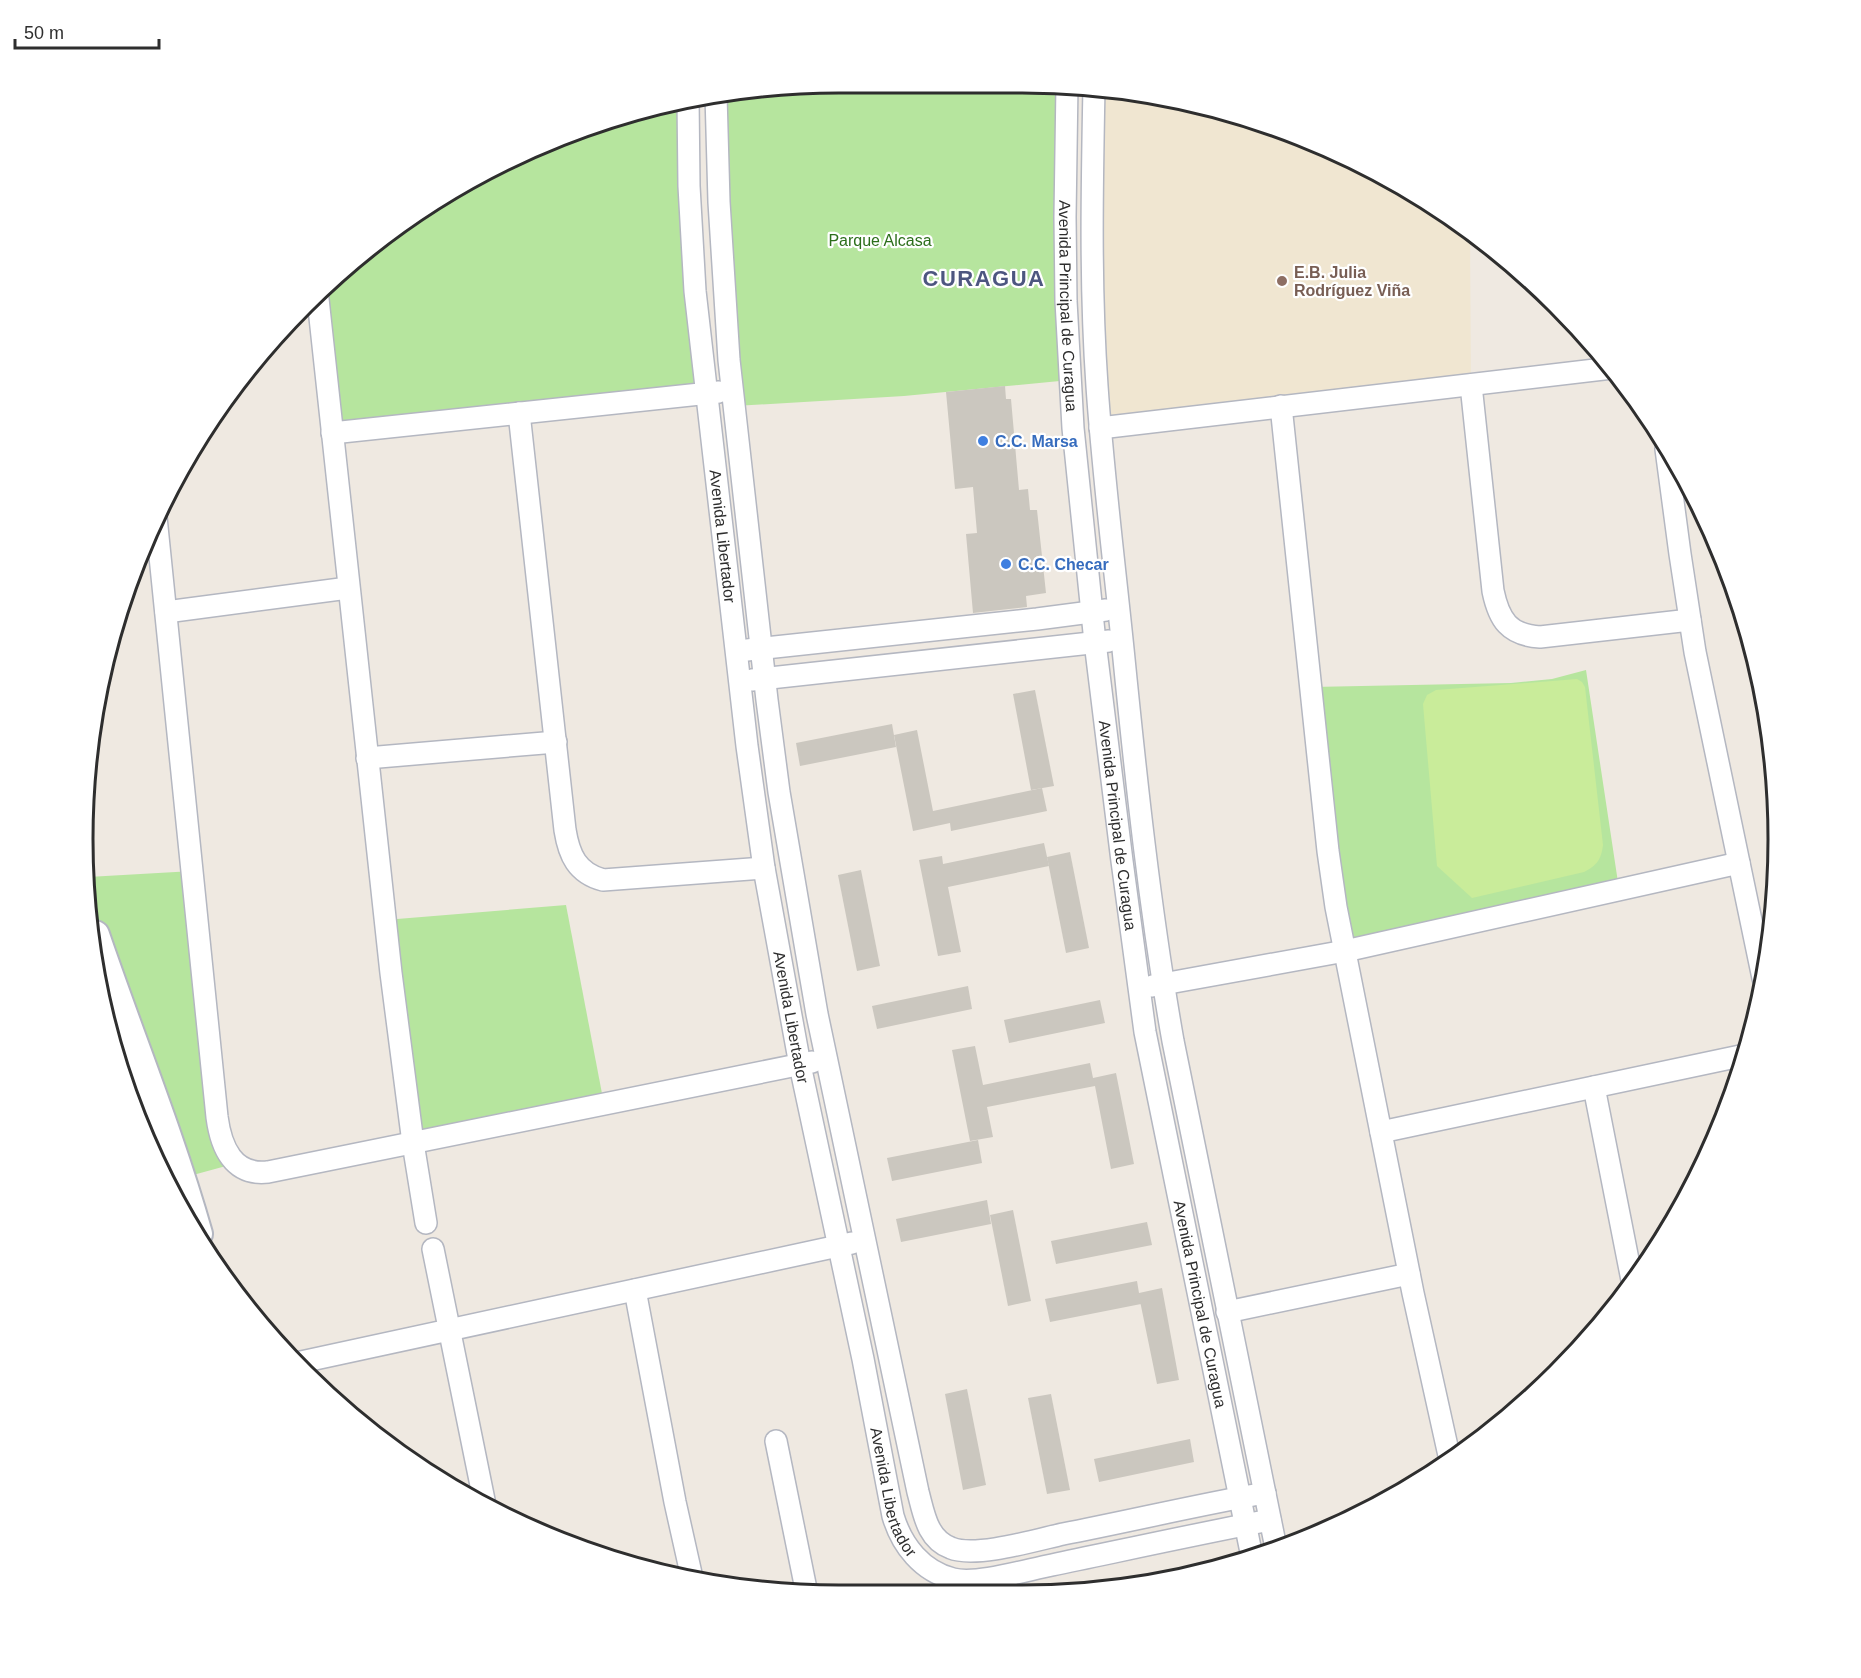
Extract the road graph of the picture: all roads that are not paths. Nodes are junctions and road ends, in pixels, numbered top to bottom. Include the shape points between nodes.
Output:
1 (1067, 95) edge
2 (1094, 97) edge
3 (716, 103) edge
4 (688, 108) edge
5 (319, 304) edge
6 (1601, 369) edge
7 (1471, 385) junction
8 (733, 391) junction
9 (706, 394) junction
10 (1281, 406) junction
11 (519, 413) junction
12 (1100, 428) junction
13 (332, 433) junction
14 (1669, 467) edge
15 (158, 536) edge
16 (348, 588) junction
17 (1119, 608) junction
18 (1092, 611) junction
19 (166, 612) junction
20 (1690, 620) junction
21 (1122, 639) junction
22 (1095, 642) junction
23 (761, 648) junction
24 (736, 651) junction
25 (765, 678) junction
26 (740, 681) junction
27 (556, 742) junction
28 (367, 758) junction
29 (1738, 863) junction
30 (764, 868) junction
31 (1345, 951) junction
32 (102, 954) edge
33 (1759, 957) edge
34 (1164, 985) junction
35 (1138, 989) junction
36 (1735, 1056) edge
37 (827, 1059) junction
38 (800, 1065) junction
39 (1594, 1087) junction
40 (1381, 1132) junction
41 (413, 1143) junction
42 (188, 1204) edge
43 (426, 1223) dead end
44 (866, 1240) junction
45 (838, 1246) junction
46 (433, 1249) dead end
47 (1630, 1270) edge
48 (1409, 1274) junction
49 (635, 1290) junction
50 (1227, 1312) junction
51 (450, 1330) junction
52 (306, 1361) edge
53 (776, 1441) dead end
54 (1448, 1451) edge
55 (1265, 1492) junction
56 (483, 1494) edge
57 (1240, 1497) junction
58 (1270, 1520) junction
59 (1246, 1525) junction
60 (1274, 1540) edge
61 (1250, 1549) edge
62 (690, 1570) edge
63 (805, 1584) edge

1 - 18 street, Avenida Principal de Curagua via 1069,373
2 - 12 street, Avenida Principal de Curagua via 1093,304
3 - 8 street, Avenida Libertador via 725,306
4 - 9 street, Avenida Libertador via 691,235
5 - 13 street
6 - 7 street
7 - 10 street
7 - 20 street via 1493,591 1505,622 1520,634 1540,638
8 - 9 street
8 - 23 street, Avenida Libertador
9 - 11 street
9 - 24 street, Avenida Libertador
10 - 12 street
10 - 31 street via 1328,851
11 - 13 street
11 - 27 street
12 - 17 street, Avenida Principal de Curagua
13 - 16 street
14 - 20 street
15 - 19 street
16 - 19 street
16 - 28 street
17 - 18 street
17 - 21 street, Avenida Principal de Curagua
18 - 22 street, Avenida Principal de Curagua
18 - 23 street
19 - 41 street via 217,1118 226,1152 244,1168 259,1173
20 - 29 street
21 - 22 street
21 - 34 street, Avenida Principal de Curagua
22 - 25 street
22 - 35 street, Avenida Principal de Curagua
23 - 24 street
23 - 25 street, Avenida Libertador
24 - 26 street, Avenida Libertador
25 - 26 street
25 - 37 street, Avenida Libertador via 788,844
26 - 30 street, Avenida Libertador
27 - 28 street
27 - 30 street via 568,844 575,863 590,876 611,880
28 - 41 street
29 - 31 street
29 - 33 street
30 - 38 street, Avenida Libertador
31 - 34 street
31 - 40 street
32 - 42 street via 158,1106
34 - 35 street
34 - 50 street, Avenida Principal de Curagua
35 - 57 street, Avenida Principal de Curagua
36 - 39 street
37 - 38 street
37 - 44 street, Avenida Libertador
38 - 41 street
38 - 45 street, Avenida Libertador
39 - 40 street
39 - 47 street
40 - 48 street
41 - 43 street
44 - 45 street
44 - 57 street, Avenida Libertador via 921,1503 929,1530 942,1544 964,1551 996,1548
45 - 49 street
45 - 59 street, Avenida Libertador via 893,1516 906,1546 928,1567 953,1579 984,1579
46 - 51 street
48 - 50 street
48 - 54 street
49 - 51 street
49 - 62 street
50 - 55 street, Avenida Principal de Curagua
51 - 52 street
51 - 56 street
53 - 63 street
55 - 57 street, Avenida Libertador
55 - 58 street, Avenida Principal de Curagua
57 - 59 street, Avenida Principal de Curagua
58 - 59 street, Avenida Libertador
58 - 60 street, Avenida Principal de Curagua
59 - 61 street, Avenida Principal de Curagua

